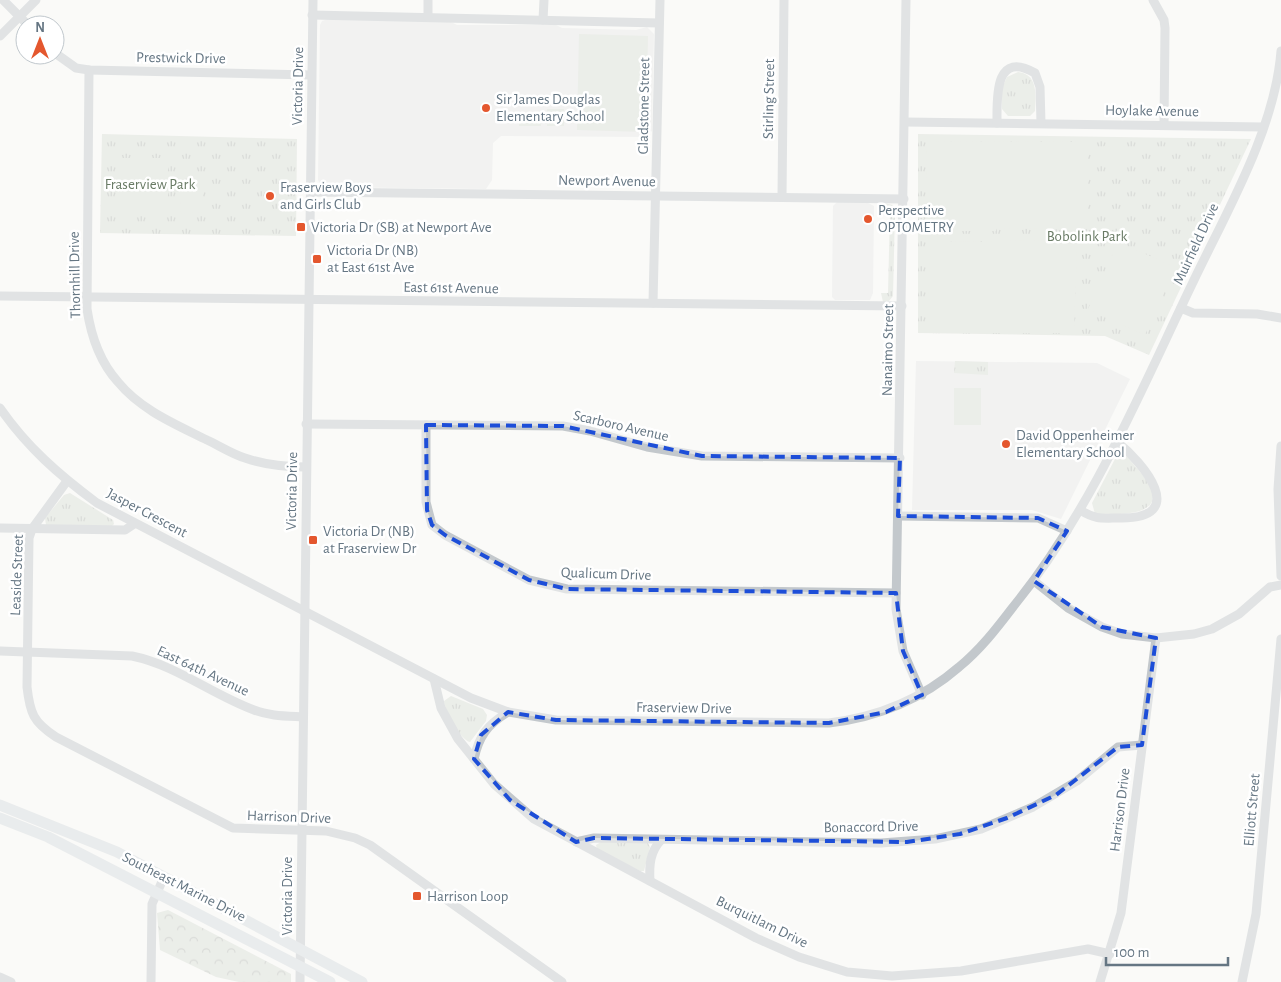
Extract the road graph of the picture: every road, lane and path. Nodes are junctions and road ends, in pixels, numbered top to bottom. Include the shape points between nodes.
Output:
1 (3, 0) edge
2 (36, 0) edge
3 (313, 0) edge
4 (428, 0) edge
5 (544, 0) edge
6 (660, 0) edge
7 (784, 0) edge
8 (906, 0) edge
9 (1153, 0) edge
10 (19, 15) joint
11 (312, 15) junction
12 (428, 17) junction
13 (15, 19) edge
14 (543, 20) junction
15 (659, 23) junction
16 (0, 36) edge
17 (1281, 51) edge
18 (65, 60) edge
19 (89, 70) junction
20 (1280, 70) edge
21 (311, 75) junction
22 (904, 122) junction
23 (997, 123) junction
24 (1040, 123) junction
25 (1164, 125) junction
26 (1263, 127) junction
27 (310, 192) junction
28 (656, 196) junction
29 (782, 197) junction
30 (904, 199) junction
31 (0, 296) edge
32 (87, 297) junction
33 (308, 300) junction
34 (653, 303) junction
35 (902, 306) junction
36 (1181, 308) junction
37 (1281, 318) edge
38 (0, 408) edge
39 (306, 424) junction
40 (426, 425) junction
41 (1116, 441) junction
42 (1281, 446) edge
43 (900, 458) junction
44 (306, 468) junction
45 (67, 480) junction
46 (1080, 510) junction
47 (898, 516) junction
48 (134, 524) junction
49 (0, 528) edge
50 (32, 529) junction
51 (1067, 531) junction
52 (1280, 547) edge
53 (1281, 576) edge
54 (1034, 581) junction
55 (1281, 585) edge
56 (896, 593) junction
57 (304, 611) junction
58 (1156, 638) junction
59 (1281, 639) edge
60 (0, 652) edge
61 (28, 652) junction
62 (434, 679) junction
63 (922, 695) junction
64 (508, 712) junction
65 (303, 717) junction
66 (1142, 746) junction
67 (474, 760) junction
68 (0, 805) edge
69 (0, 818) edge
70 (301, 830) junction
71 (662, 840) junction
72 (576, 842) junction
73 (164, 877) junction
74 (650, 881) junction
75 (156, 892) junction
76 (300, 949) junction
77 (1110, 954) junction
78 (300, 966) junction
79 (0, 977) edge
80 (11, 982) edge
81 (151, 982) edge
82 (300, 982) edge
83 (330, 982) edge
84 (362, 982) edge
85 (562, 982) edge
86 (1100, 982) edge
87 (1242, 982) edge

1 - 10 street
2 - 10 street
3 - 11 street, Victoria Drive
4 - 12 street
5 - 14 street
6 - 15 street, Gladstone Street
7 - 29 street, Stirling Street
8 - 22 street, Nanaimo Street
9 - 25 street via 1165,28
11 - 12 street
11 - 21 street, Victoria Drive
12 - 14 street
13 - 16 street
14 - 15 street
15 - 28 street, Gladstone Street
17 - 20 street, Muirfield Drive
18 - 19 street, Prestwick Drive via 76,68
19 - 21 street, Prestwick Drive
19 - 32 street, Thornhill Drive
20 - 26 street, Muirfield Drive
21 - 27 street, Victoria Drive
22 - 23 street, Hoylake Avenue
22 - 30 street, Nanaimo Street
23 - 24 street, Hoylake Avenue
23 - 24 street via 998,82 1009,70 1020,68 1034,73 1039,82
24 - 25 street, Hoylake Avenue
25 - 26 street, Hoylake Avenue
26 - 36 street, Muirfield Drive
27 - 28 street, Newport Avenue
27 - 33 street, Victoria Drive
28 - 29 street, Newport Avenue
28 - 34 street, Gladstone Street
29 - 30 street, Newport Avenue
30 - 35 street, Nanaimo Street
31 - 32 street, East 61st Avenue
32 - 33 street, East 61st Avenue
32 - 44 street, Thornhill Drive via 90,329 99,353 118,382 143,406 243,458 270,465
33 - 34 street, East 61st Avenue
33 - 39 street, Victoria Drive
34 - 35 street, East 61st Avenue
35 - 43 street, Nanaimo Street
36 - 37 street via 1193,313 1256,314
36 - 41 street, Muirfield Drive
38 - 45 street, Jasper Crescent via 27,444
39 - 40 street, Scarboro Avenue
39 - 44 street, Victoria Drive
40 - 43 street, Scarboro Avenue via 563,426 647,447 702,456
40 - 56 street, Qualicum Drive via 426,502 432,525 529,580 568,589
41 - 46 street, Muirfield Drive
41 - 46 street via 1156,486 1155,506 1147,514 1134,518 1093,518
42 - 52 street via 1278,488
43 - 47 street, Nanaimo Street
44 - 57 street, Victoria Drive
45 - 48 street, Jasper Crescent
45 - 50 street, Leaside Street
46 - 51 street, Muirfield Drive
47 - 51 street via 1038,518
47 - 56 street, Nanaimo Street
48 - 50 street via 125,530
48 - 57 street, Jasper Crescent
49 - 50 street
50 - 61 street, Leaside Street via 29,538
51 - 54 street, Muirfield Drive
52 - 53 street
54 - 58 street via 1068,608 1102,627 1122,634
54 - 63 street, Fraserview Drive via 993,633 961,666
55 - 58 street via 1270,587 1239,614 1212,629
56 - 63 street, Nanaimo Street via 901,642
57 - 62 street, Fraserview Drive
57 - 65 street, Victoria Drive
58 - 66 street, Harrison Drive
59 - 87 street, Elliott Street via 1256,914
60 - 61 street, East 64th Avenue
61 - 65 street, East 64th Avenue via 132,656 151,660 254,710 277,716
61 - 70 street, Harrison Drive via 30,708 36,721 45,729 233,828
62 - 64 street, Fraserview Drive
62 - 67 street, Burquitlam Drive via 445,717
63 - 64 street, Fraserview Drive via 886,712 859,720 829,723 556,720
64 - 67 street via 481,735
65 - 70 street, Victoria Drive
66 - 71 street, Bonaccord Drive via 1118,747 1077,781 1032,807 981,829 935,839 881,843
66 - 77 street, Harrison Drive via 1121,913
67 - 72 street, Burquitlam Drive via 510,800 534,819
68 - 73 main road, Southeast Marine Drive via 116,852
69 - 75 main road, Southeast Marine Drive via 48,837
70 - 76 street, Victoria Drive
70 - 85 street, Harrison Drive via 337,832 370,845
71 - 72 street, Bonaccord Drive via 594,838
71 - 74 street via 650,860
72 - 74 street, Burquitlam Drive
73 - 75 street
73 - 76 main road, Southeast Marine Drive
74 - 77 street, Burquitlam Drive via 799,957 847,972 928,975 1088,950
75 - 78 main road, Southeast Marine Drive
75 - 81 street via 152,904
76 - 78 street, Victoria Drive
76 - 84 main road, Southeast Marine Drive
77 - 86 street, Harrison Drive
78 - 82 street, Victoria Drive
78 - 83 main road, Southeast Marine Drive
79 - 80 street

